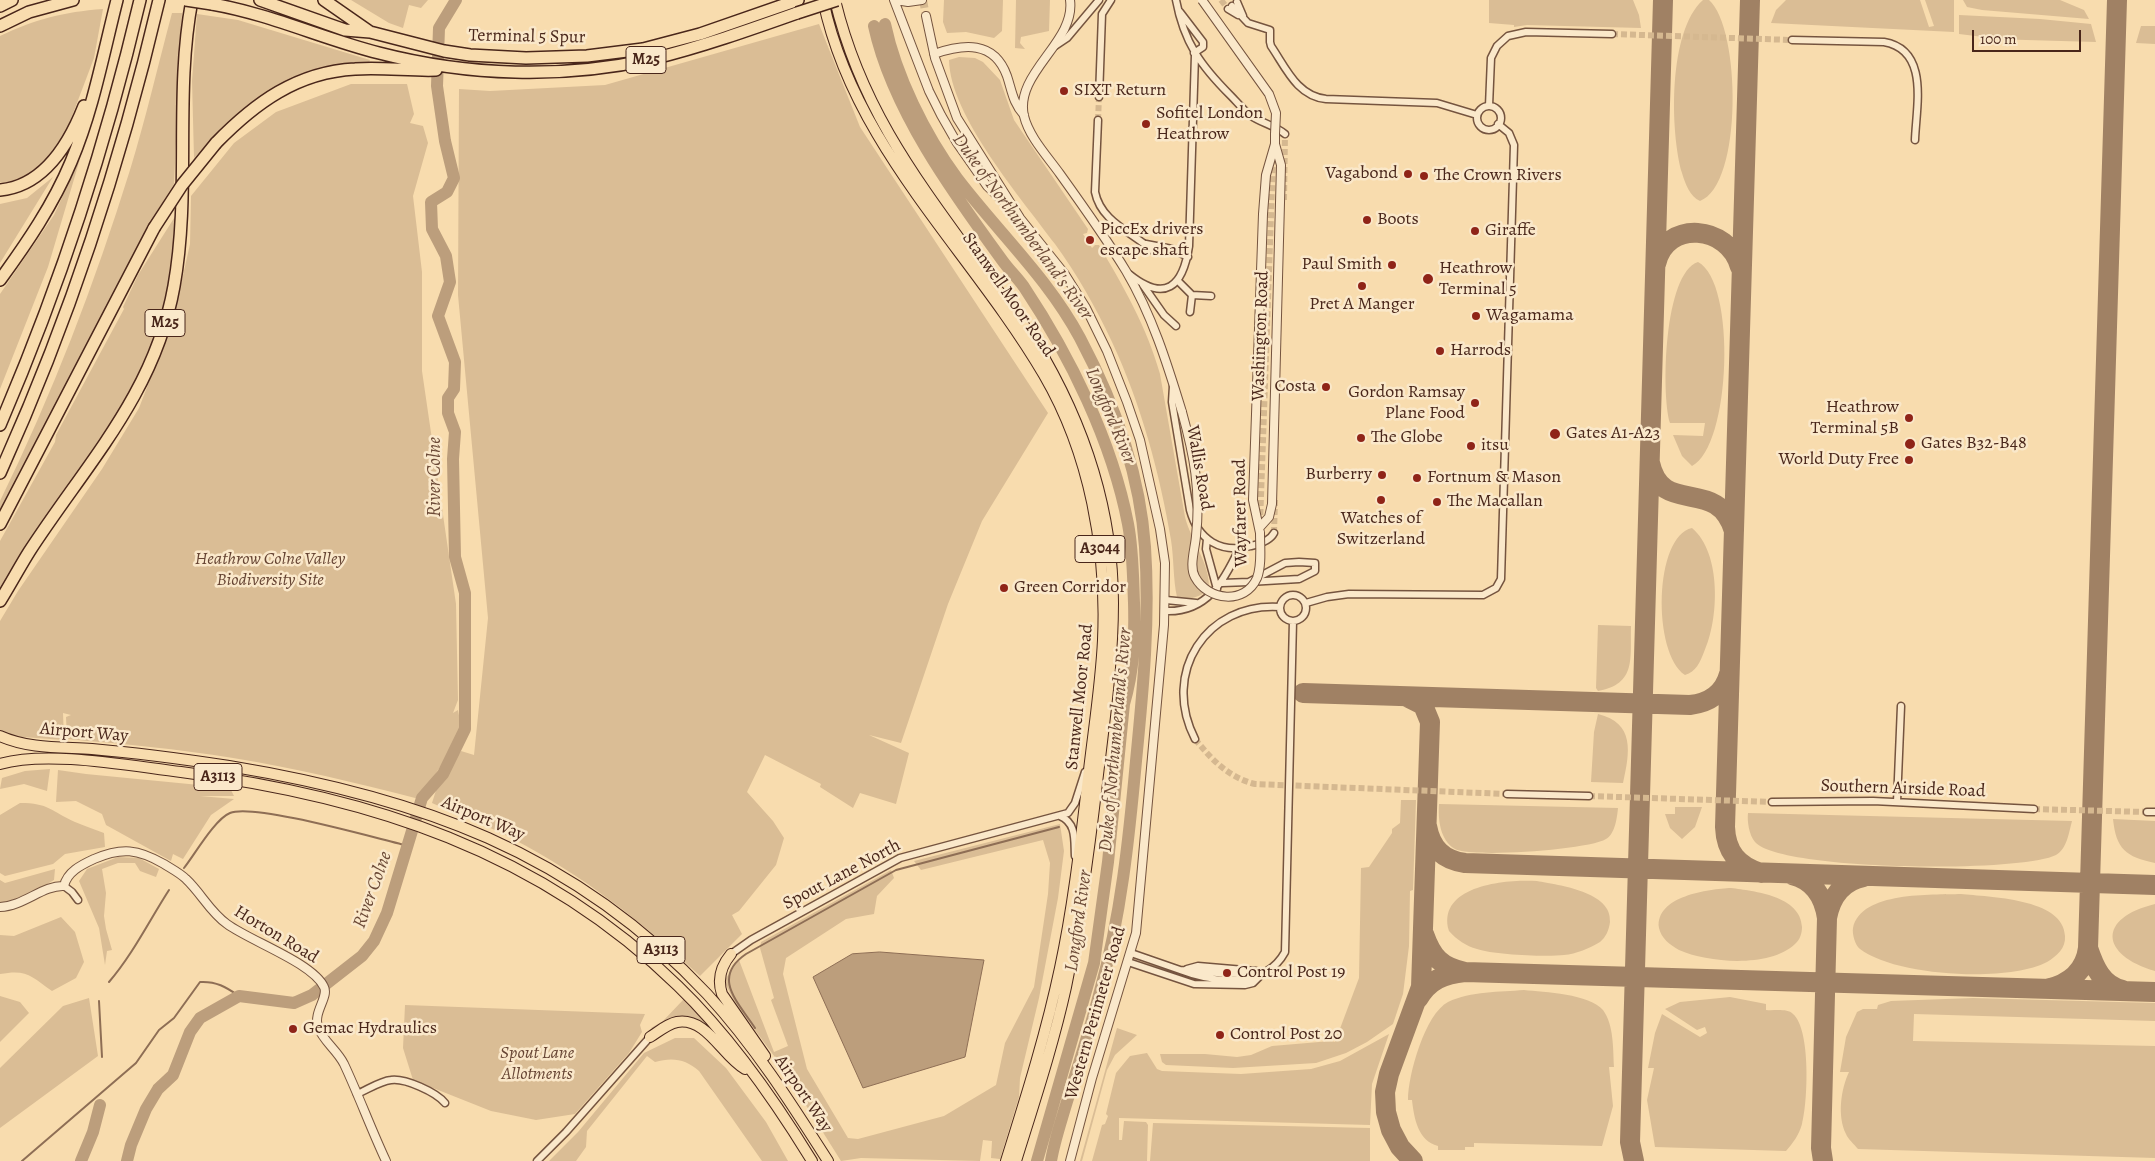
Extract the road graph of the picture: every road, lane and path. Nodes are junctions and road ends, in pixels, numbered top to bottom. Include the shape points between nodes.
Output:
1 (12, 0) edge
2 (73, 0) edge
3 (117, 0) edge
4 (140, 0) edge
5 (159, 0) edge
6 (186, 0) edge
7 (192, 0) edge
8 (260, 0) edge
9 (324, 0) edge
10 (823, 0) edge
11 (836, 0) edge
12 (895, 0) edge
13 (922, 0) edge
14 (1070, 0) edge
15 (1089, 0) edge
16 (1099, 0) edge
17 (1111, 0) edge
18 (1176, 0) edge
19 (1202, 0) edge
20 (796, 1) edge
21 (1232, 5) tunnel mouth
22 (0, 6) edge
23 (1178, 8) junction
24 (1093, 9) junction
25 (926, 16) tunnel mouth
26 (0, 26) edge
27 (370, 32) junction
28 (1612, 34) tunnel mouth
29 (1792, 40) tunnel mouth
30 (1052, 48) junction
31 (934, 54) junction
32 (1194, 54) junction
33 (403, 64) junction
34 (100, 65) junction
35 (1099, 97) tunnel mouth
36 (1489, 106) junction
37 (1024, 115) junction
38 (1477, 115) junction
39 (1098, 120) tunnel mouth
40 (1260, 120) junction
41 (1498, 124) junction
42 (1274, 134) junction
43 (1285, 134) dead end
44 (1915, 140) dead end
45 (1275, 144) junction
46 (0, 190) edge
47 (1020, 218) junction
48 (1188, 257) junction
49 (1126, 272) junction
50 (0, 280) edge
51 (1178, 281) junction
52 (1143, 285) junction
53 (1192, 296) junction
54 (1211, 296) dead end
55 (1190, 312) dead end
56 (1176, 326) dead end
57 (1173, 382) junction
58 (0, 425) edge
59 (0, 473) edge
60 (0, 524) edge
61 (1260, 531) junction
62 (1274, 533) dead end
63 (1207, 538) junction
64 (1250, 546) junction
65 (1239, 549) junction
66 (1278, 566) junction
67 (1281, 580) junction
68 (1249, 582) junction
69 (1222, 583) junction
70 (1217, 589) junction
71 (1166, 600) junction
72 (0, 601) edge
73 (1197, 603) junction
74 (1306, 603) junction
75 (1280, 607) junction
76 (1165, 611) junction
77 (1293, 621) junction
78 (1901, 706) dead end
79 (0, 736) edge
80 (1195, 739) tunnel mouth
81 (1091, 754) junction
82 (0, 764) edge
83 (1507, 794) tunnel mouth
84 (1589, 796) tunnel mouth
85 (1772, 802) tunnel mouth
86 (1897, 802) junction
87 (2034, 809) tunnel mouth
88 (2147, 812) tunnel mouth
89 (2155, 812) edge
90 (1060, 816) junction
91 (1077, 875) junction
92 (64, 886) junction
93 (78, 900) dead end
94 (0, 907) edge
95 (1131, 953) junction
96 (731, 954) joint
97 (1128, 962) junction
98 (1180, 970) junction
99 (1265, 972) junction
100 (1228, 977) junction
101 (1177, 979) junction
102 (650, 1037) joint
103 (754, 1074) junction
104 (778, 1085) junction
105 (357, 1094) junction
106 (444, 1103) dead end
107 (386, 1161) edge
108 (537, 1161) edge
109 (812, 1161) edge
110 (828, 1161) edge
111 (1006, 1161) edge
112 (1016, 1161) edge
113 (1070, 1161) edge

1 - 22 highway
2 - 26 highway via 29,12
3 - 34 highway
4 - 58 highway via 105,136 75,229
5 - 59 highway via 145,61 88,250 35,392
6 - 33 highway, M25, bridge via 260,14
7 - 72 highway, M25 via 183,92 181,237 174,288 162,331 143,379 117,426 30,551
8 - 27 highway, M25 via 345,30
9 - 27 highway, M25
10 - 81 main road, Stanwell Moor Road / A3044 via 844,68 868,122 907,183 1010,322 1045,376 1079,454 1097,524 1103,582 1103,643
11 - 33 highway, Terminal 5 Spur / M25, bridge via 651,59 595,68 556,72 489,71
11 - 112 main road, Stanwell Moor Road / A3044 via 857,70 884,128 921,185 1033,338 1056,378 1089,456 1107,530 1113,589 1113,635 1086,878 1063,998
12 - 13 street
12 - 47 street, Western Perimeter Road via 929,91 956,143 987,186
14 - 30 street via 1069,21
15 - 24 street
16 - 24 street
17 - 35 street via 1102,14
18 - 23 street
19 - 42 street, Wayfarer Road, bridge via 1269,94 1276,113
20 - 27 highway, Terminal 5 Spur / M25 via 700,34 643,49 553,58 444,51
21 - 38 street via 1254,26 1270,30 1270,44 1302,90 1313,97 1437,103
23 - 32 street
23 - 32 street via 1203,42 1203,47
24 - 30 street via 1067,38
25 - 31 street, Western Perimeter Road
28 - 36 street via 1526,32 1508,36 1491,58
29 - 44 street via 1887,43 1904,50 1914,62 1917,74
30 - 37 street via 1029,85
31 - 37 street, Wayfarer Road via 970,46 991,54 1002,65 1015,105
31 - 47 street, Western Perimeter Road via 957,118
32 - 40 street via 1250,115
32 - 48 street
33 - 60 highway, M25, bridge via 310,78 279,91 250,110 216,143 182,185 154,228
34 - 46 highway via 76,123 51,163 31,180
34 - 50 highway via 99,80 71,163 40,222
36 - 38 street via 1482,108
36 - 41 street via 1499,112
37 - 49 street, Wayfarer Road via 1033,135
38 - 41 street via 1480,125 1486,129 1493,129
39 - 48 street via 1097,199 1115,224 1145,243
40 - 42 street
40 - 43 street
41 - 74 street via 1509,133 1514,145 1500,579 1496,588 1483,595 1340,594
42 - 45 street, Wayfarer Road
45 - 61 street, Wayfarer Road via 1266,175 1263,214 1253,500
45 - 61 street, Washington Road via 1281,165 1272,504
47 - 71 street, Western Perimeter Road via 1064,273 1086,308 1127,402 1140,440 1160,529
48 - 51 street
49 - 52 street
49 - 57 street, Wayfarer Road via 1149,315
51 - 52 street via 1163,289
51 - 53 street
52 - 56 street
53 - 54 street
53 - 55 street
57 - 61 street, Wayfarer Road, bridge via 1197,477 1198,521 1192,564 1194,576 1202,588 1222,597 1246,591 1259,572
57 - 63 street, Wallis Road via 1172,402 1190,510 1200,533
61 - 64 street
62 - 64 street via 1272,538
63 - 65 street, Wallis Road via 1225,548
63 - 70 street via 1206,549
64 - 65 street
65 - 69 street
66 - 67 street
66 - 67 street via 1285,563 1315,564 1315,571 1299,579
66 - 68 street
67 - 68 street
68 - 69 street
69 - 70 street
70 - 73 street
71 - 73 street
71 - 76 street, Western Perimeter Road
73 - 76 street via 1176,611
74 - 75 street via 1300,596 1292,595 1284,599
74 - 77 street via 1304,616
75 - 77 street via 1284,618
75 - 80 street via 1251,608 1233,615 1216,625 1197,646 1188,664 1182,692 1187,721
76 - 95 street, Western Perimeter Road via 1141,890
77 - 99 street via 1285,952 1280,962
78 - 86 street
79 - 104 main road, Airport Way / A3113 via 25,745 126,752 258,771 410,807 493,839 576,885 615,912 670,958 706,994
81 - 90 street via 1073,808
81 - 91 main road, Stanwell Moor Road / A3044
82 - 103 main road, Airport Way / A3113 via 13,760 52,759 207,775 360,806 407,820 470,845 554,889 602,920 680,987
83 - 84 street
85 - 86 street, Southern Airside Road
86 - 87 street, Southern Airside Road
88 - 89 street
90 - 91 street via 1072,826
90 - 96 street, Spout Lane North via 900,858
91 - 111 main road, Stanwell Moor Road / A3044 via 1051,1010
92 - 93 street
92 - 94 street via 52,887 19,904
92 - 105 street, Horton Road via 67,876 91,860 117,851 140,852 178,872 226,923 316,976 325,991 317,1013 318,1026 343,1063
95 - 97 street, Western Perimeter Road
95 - 98 street
96 - 104 main road via 721,972 722,994 762,1051
97 - 101 street
97 - 113 street, Western Perimeter Road
98 - 100 street
98 - 101 street
99 - 100 street
99 - 100 street via 1253,983
100 - 101 street via 1194,984
102 - 103 main road via 676,1022 690,1023
102 - 108 street
103 - 109 main road, Airport Way / A3113
104 - 110 main road, Airport Way / A3113
105 - 106 street via 389,1080 400,1080 440,1096
105 - 107 street, Horton Road

